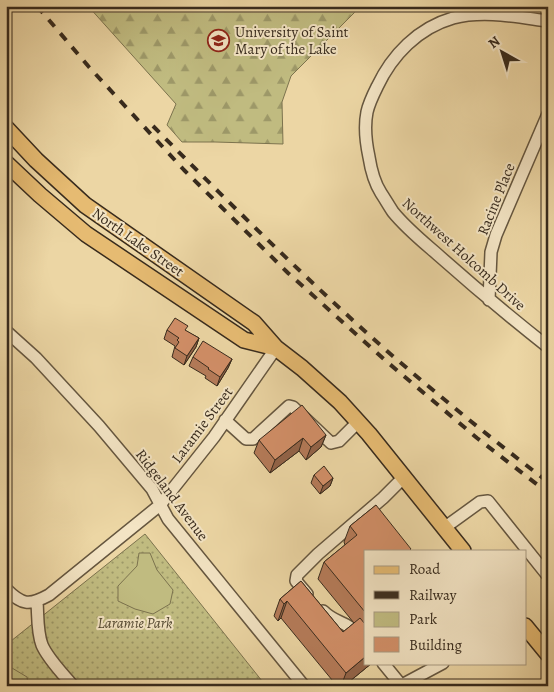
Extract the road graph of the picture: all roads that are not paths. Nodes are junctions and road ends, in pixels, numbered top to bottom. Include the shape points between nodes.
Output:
1 (548, 21) edge
2 (548, 114) edge
3 (6, 128) edge
4 (6, 163) edge
5 (490, 300) junction
6 (6, 332) edge
7 (548, 347) edge
8 (276, 348) junction
9 (226, 420) junction
10 (358, 422) junction
11 (404, 477) junction
12 (160, 505) junction
13 (444, 528) junction
14 (462, 550) edge
15 (548, 576) edge
16 (6, 589) edge
17 (32, 602) junction
18 (526, 627) edge
19 (364, 641) edge
20 (548, 654) edge
21 (384, 664) edge
22 (438, 664) edge
23 (400, 685) edge
24 (73, 686) edge
25 (304, 686) edge

1 - 5 street, Northwest Holcomb Drive via 479,14 455,18 423,32 393,59 367,114 366,142 379,191 404,224
2 - 5 street, Racine Place via 491,252
3 - 8 main road, North Lake Street via 85,205 254,323
4 - 8 main road, North Lake Street via 86,234 244,340
5 - 7 street, Northwest Holcomb Drive
6 - 12 street, Ridgeland Avenue via 36,358 99,426 152,489
8 - 9 street, Laramie Street
8 - 10 main road, North Lake Street via 334,396
9 - 10 street via 246,439 253,439 289,406 331,443 339,441
9 - 12 street, Laramie Street
10 - 11 main road, North Lake Street
11 - 13 main road, North Lake Street
11 - 19 street via 297,575 296,581 330,619 349,626
12 - 17 street, Laramie Street via 49,595
12 - 25 street, Ridgeland Avenue
13 - 14 main road, North Lake Street
13 - 15 street via 480,502 488,501
16 - 17 street via 15,597
17 - 24 street via 42,644
18 - 20 main road
21 - 23 street
22 - 23 street

